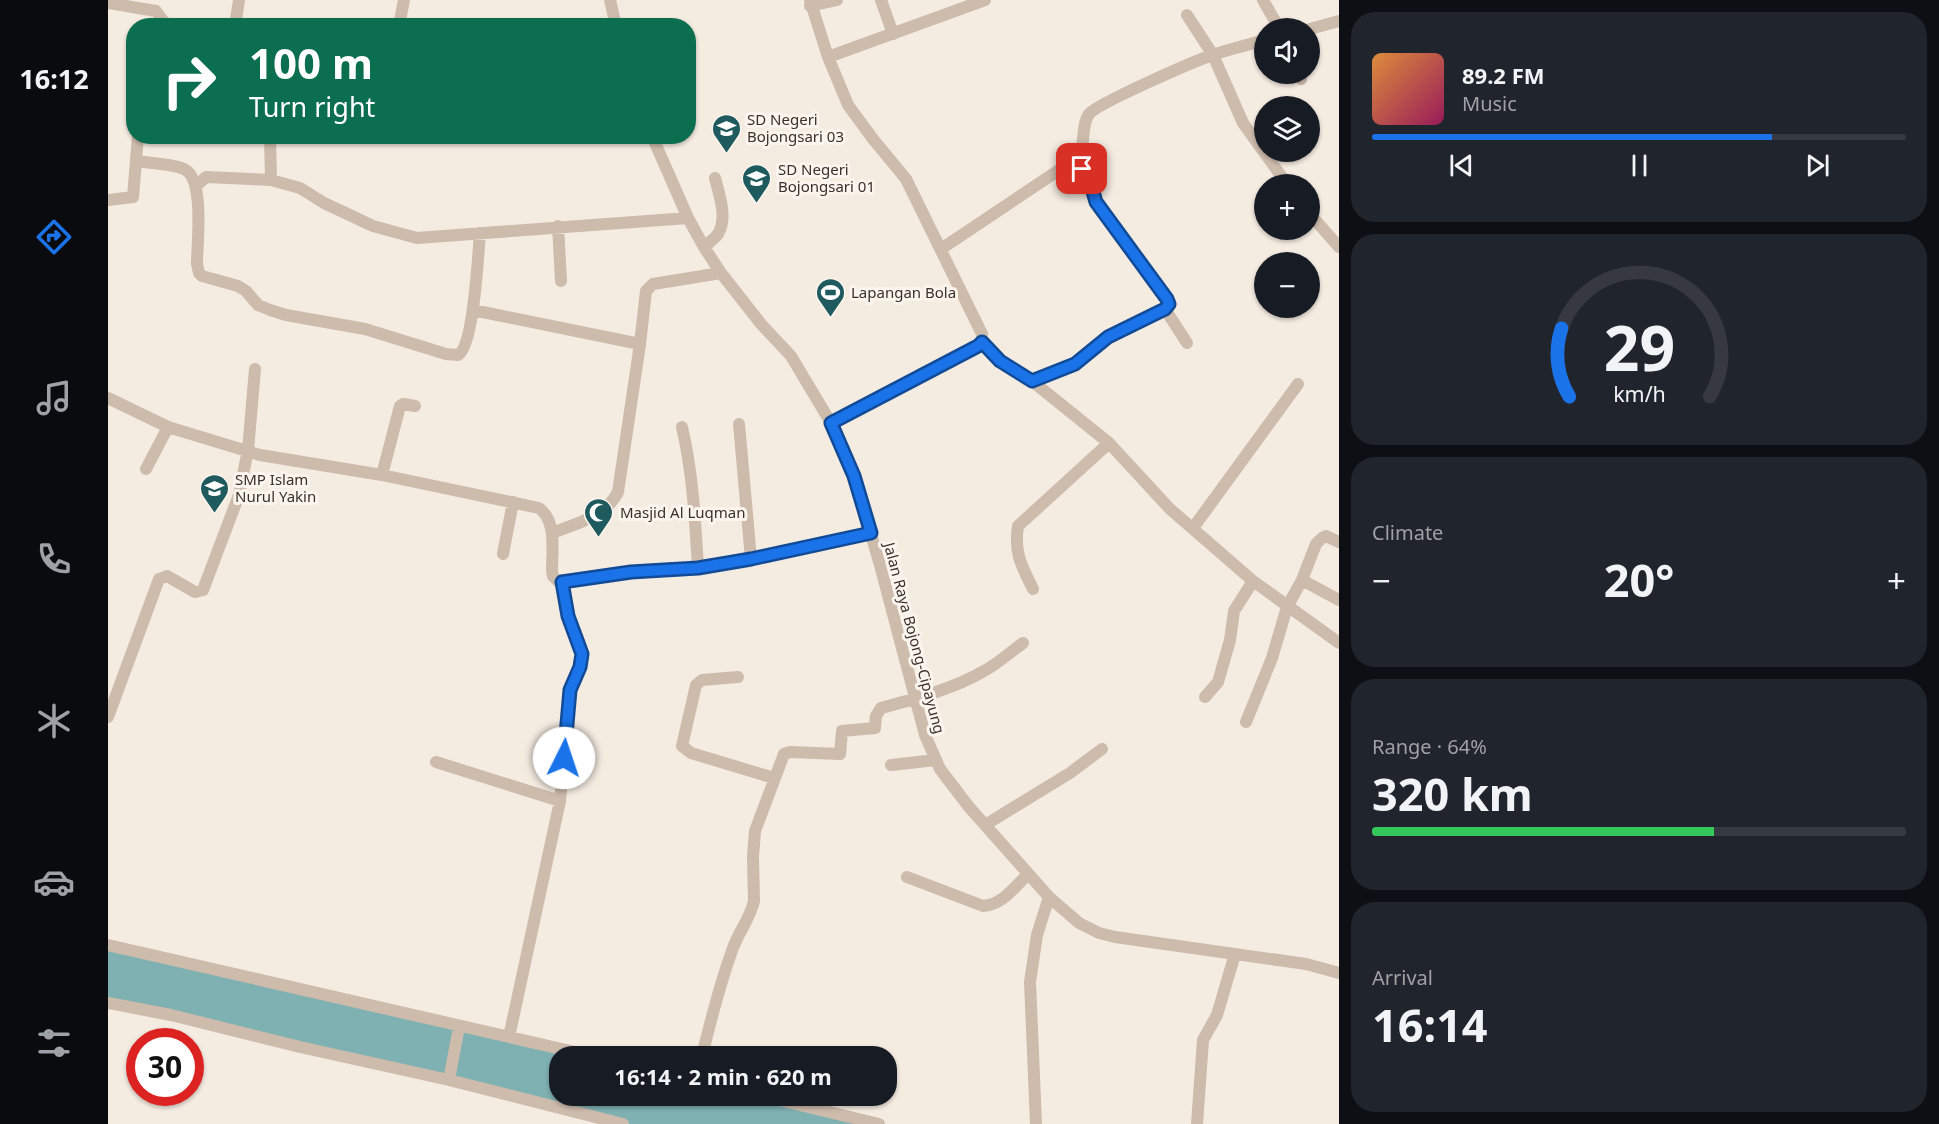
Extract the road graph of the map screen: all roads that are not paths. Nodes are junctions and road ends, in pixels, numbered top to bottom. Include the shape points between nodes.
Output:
1 (239, 0) edge
2 (404, 0) edge
3 (610, 0) edge
4 (837, 0) edge
5 (881, 0) edge
6 (985, 0) edge
7 (1263, 0) edge
8 (108, 3) edge
9 (810, 3) edge
10 (1186, 15) dead end
11 (161, 18) edge
12 (236, 18) edge
13 (401, 18) edge
14 (614, 18) edge
15 (1273, 18) edge
16 (1339, 21) edge
17 (1320, 26) edge
18 (893, 34) junction
19 (1254, 43) edge
20 (1213, 55) junction
21 (828, 57) junction
22 (138, 144) edge
23 (270, 144) edge
24 (656, 144) edge
25 (137, 161) junction
26 (1082, 169) dead end
27 (1280, 174) edge
28 (716, 178) dead end
29 (271, 180) junction
30 (196, 186) junction
31 (108, 200) edge
32 (688, 218) junction
33 (1320, 225) edge
34 (558, 226) junction
35 (480, 233) junction
36 (1339, 247) edge
37 (704, 248) junction
38 (941, 249) junction
39 (721, 273) junction
40 (561, 281) dead end
41 (1165, 309) junction
42 (473, 310) junction
43 (982, 342) junction
44 (1187, 343) dead end
45 (640, 344) junction
46 (255, 369) dead end
47 (1032, 381) junction
48 (1298, 384) dead end
49 (108, 398) edge
50 (415, 406) dead end
51 (831, 423) junction
52 (739, 424) dead end
53 (168, 427) junction
54 (682, 427) dead end
55 (1109, 443) junction
56 (248, 450) junction
57 (146, 469) dead end
58 (382, 475) junction
59 (513, 502) junction
60 (1193, 528) junction
61 (552, 533) junction
62 (871, 533) junction
63 (1339, 542) edge
64 (503, 554) dead end
65 (751, 559) junction
66 (698, 568) junction
67 (1302, 580) junction
68 (1253, 581) junction
69 (562, 582) junction
70 (1033, 589) dead end
71 (1339, 600) edge
72 (1287, 607) junction
73 (1023, 643) dead end
74 (1339, 643) edge
75 (738, 677) dead end
76 (1205, 697) dead end
77 (916, 698) junction
78 (108, 717) edge
79 (1246, 722) dead end
80 (1102, 749) dead end
81 (936, 760) junction
82 (436, 762) dead end
83 (891, 765) dead end
84 (774, 778) junction
85 (560, 801) junction
86 (985, 825) junction
87 (1028, 874) junction
88 (907, 877) dead end
89 (1049, 897) junction
90 (108, 945) edge
91 (1235, 954) junction
92 (1339, 973) edge
93 (108, 1002) edge
94 (458, 1031) junction
95 (509, 1037) junction
96 (549, 1046) edge
97 (705, 1046) edge
98 (449, 1077) junction
99 (805, 1106) edge
100 (623, 1124) edge
101 (879, 1124) edge
102 (1036, 1124) edge
103 (1197, 1124) edge

1 - 12 street
2 - 13 street
3 - 14 street
4 - 9 street
5 - 18 street
6 - 18 street
7 - 15 street
8 - 11 street via 156,11
9 - 21 street
10 - 20 street
16 - 17 street
18 - 21 street
19 - 20 street
20 - 27 street via 1243,123
20 - 38 street via 1093,110 1086,121 1077,158
21 - 38 street via 848,105 906,179
22 - 25 street
23 - 29 street
24 - 32 street, Jalan Raya Bojong-Cipayung
25 - 30 street via 185,169
25 - 31 street via 133,197
26 - 41 street via 1096,202 1167,299
28 - 37 street via 722,221 718,233
29 - 30 street via 206,177
29 - 35 street via 300,188 373,226 398,234 417,237
30 - 42 street via 199,273 238,286 258,305 286,315 365,329 455,355 464,352
32 - 34 street
32 - 37 street, Jalan Raya Bojong-Cipayung
33 - 36 street
34 - 35 street
34 - 40 street
35 - 42 street
37 - 39 street, Jalan Raya Bojong-Cipayung
38 - 43 street via 982,334
39 - 45 street via 649,286
39 - 51 street, Jalan Raya Bojong-Cipayung via 791,356
41 - 44 street
41 - 47 street via 1108,337 1075,364
42 - 45 street
43 - 47 street via 1000,361
43 - 51 street
45 - 61 street via 618,492 613,501 593,516
46 - 56 street
47 - 55 street
48 - 60 street
49 - 53 street
50 - 58 street via 400,406
51 - 62 street, Jalan Raya Bojong-Cipayung via 854,476
52 - 65 street
53 - 56 street
53 - 57 street
54 - 66 street via 695,502
55 - 60 street via 1155,495
55 - 70 street via 1018,526 1015,544 1019,561
56 - 58 street
56 - 78 street via 239,495 203,590 195,592 167,576 159,579
58 - 59 street
59 - 61 street via 542,510
59 - 64 street
60 - 68 street
61 - 69 street via 552,571
62 - 65 street
62 - 77 street, Jalan Raya Bojong-Cipayung
63 - 67 street via 1326,536 1316,544
65 - 66 street
66 - 69 street
67 - 71 street
67 - 72 street
68 - 72 street
68 - 76 street via 1234,611 1218,682
69 - 85 street via 568,616 582,654 570,690
72 - 74 street
72 - 79 street
73 - 77 street via 986,670
75 - 84 street via 702,680 696,685 682,746 692,753
77 - 81 street, Jalan Raya Bojong-Cipayung
77 - 84 street via 881,708 875,728 842,731 840,754 786,752
80 - 86 street
81 - 83 street
81 - 86 street, Jalan Raya Bojong-Cipayung via 947,780
82 - 85 street
84 - 97 street via 753,843 752,910 734,946
85 - 95 street
86 - 87 street, Jalan Raya Bojong-Cipayung
87 - 88 street via 1003,899 990,906
87 - 89 street, Jalan Raya Bojong-Cipayung
89 - 91 street, Jalan Raya Bojong-Cipayung via 1098,933
89 - 102 street via 1037,935 1030,982
90 - 94 street
91 - 92 street, Jalan Raya Bojong-Cipayung
91 - 103 street via 1217,1015 1203,1040
93 - 98 street
94 - 95 street
94 - 98 street
95 - 96 street
98 - 100 street
99 - 101 street

